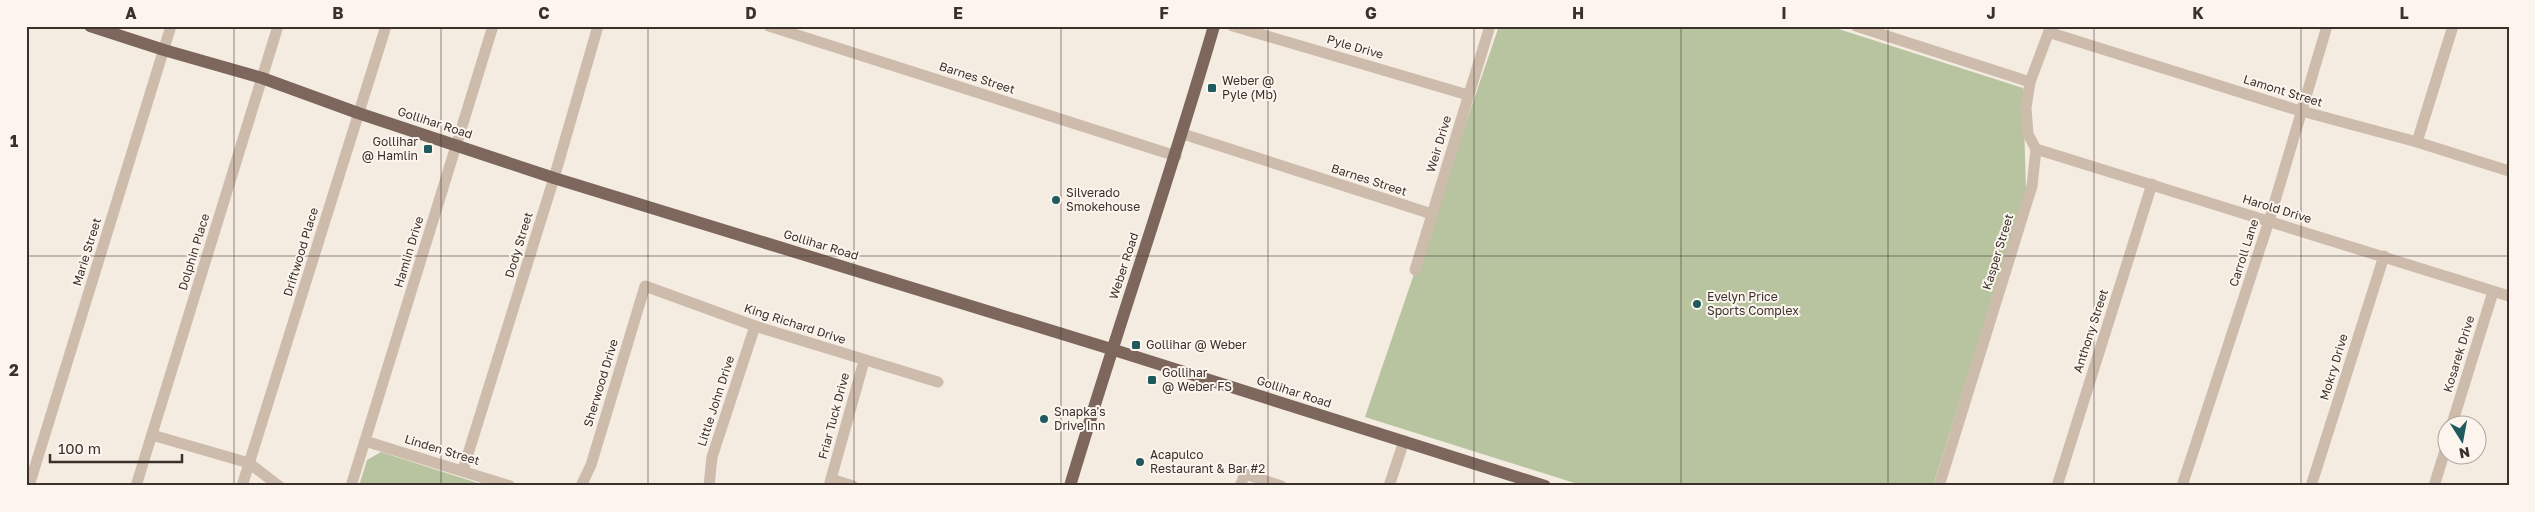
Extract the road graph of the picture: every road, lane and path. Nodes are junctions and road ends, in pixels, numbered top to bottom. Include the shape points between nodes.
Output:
1 (92, 26) edge
2 (170, 26) edge
3 (278, 26) edge
4 (386, 26) edge
5 (493, 26) edge
6 (598, 26) edge
7 (769, 26) edge
8 (1214, 26) edge
9 (1233, 26) edge
10 (1490, 26) edge
11 (1856, 26) edge
12 (2327, 26) edge
13 (2453, 26) edge
14 (2051, 29) edge
15 (164, 50) junction
16 (262, 78) junction
17 (2030, 82) junction
18 (1468, 95) junction
19 (2301, 111) junction
20 (358, 113) junction
21 (1183, 134) junction
22 (2417, 142) junction
23 (457, 144) junction
24 (2036, 149) junction
25 (1176, 156) junction
26 (2509, 171) edge
27 (554, 178) junction
28 (2152, 184) junction
29 (1432, 214) junction
30 (2269, 221) junction
31 (2384, 256) junction
32 (1415, 270) dead end
33 (645, 286) joint
34 (2493, 292) junction
35 (2509, 296) edge
36 (756, 326) junction
37 (1111, 349) junction
38 (864, 361) junction
39 (938, 382) dead end
40 (2455, 414) edge
41 (152, 435) junction
42 (365, 441) junction
43 (1404, 441) junction
44 (249, 463) junction
45 (2441, 464) edge
46 (463, 470) junction
47 (830, 482) edge
48 (29, 486) edge
49 (136, 486) edge
50 (242, 486) edge
51 (279, 486) edge
52 (351, 486) edge
53 (510, 486) edge
54 (581, 486) edge
55 (709, 486) edge
56 (853, 486) edge
57 (1070, 486) edge
58 (1240, 486) edge
59 (1281, 486) edge
60 (1389, 486) edge
61 (1545, 486) edge
62 (1939, 486) edge
63 (2056, 486) edge
64 (2182, 486) edge
65 (2311, 486) edge
66 (2434, 486) edge

1 - 15 main road, Gollihar Road
2 - 15 street, Marie Street
3 - 16 street, Dolphin Place
4 - 20 street, Driftwood Place
5 - 23 street, Hamlin Drive
6 - 27 street, Dody Street
7 - 25 street, Barnes Street
8 - 21 main road, Weber Road
9 - 18 street, Pyle Drive
10 - 18 street, Weir Drive
11 - 17 street
12 - 19 street, Carroll Lane
13 - 22 street
14 - 17 street, Kasper Street
14 - 19 street, Lamont Street
15 - 16 main road, Gollihar Road
15 - 48 street, Marie Street
16 - 20 main road, Gollihar Road
16 - 41 street, Dolphin Place
17 - 24 street, Kasper Street via 2026,108 2028,134
18 - 29 street, Weir Drive
19 - 22 street, Lamont Street
19 - 30 street, Carroll Lane
20 - 23 main road, Gollihar Road
20 - 44 street, Driftwood Place
21 - 25 main road, Weber Road
21 - 29 street, Barnes Street
22 - 26 street, Lamont Street
23 - 27 main road, Gollihar Road
23 - 42 street, Hamlin Drive
24 - 28 street, Harold Drive
24 - 62 street, Kasper Street via 2032,186
25 - 37 main road, Weber Road
27 - 37 main road, Gollihar Road
27 - 46 street, Dody Street
28 - 30 street, Harold Drive
28 - 63 street, Anthony Street
29 - 32 street, Weir Drive
30 - 31 street, Harold Drive
30 - 64 street, Carroll Lane
31 - 34 street, Harold Drive
31 - 65 street, Mokry Drive
33 - 36 street, King Richard Drive
33 - 54 street, Sherwood Drive
34 - 35 street, Harold Drive
34 - 40 street, Kosarek Drive
36 - 38 street, King Richard Drive
36 - 55 street, Little John Drive via 712,457
37 - 43 main road, Gollihar Road
37 - 57 main road, Weber Road
38 - 39 street, King Richard Drive
38 - 47 street, Friar Tuck Drive
41 - 44 street
41 - 49 street, Dolphin Place
42 - 46 street, Linden Street
42 - 52 street, Hamlin Drive
43 - 60 street
43 - 61 main road, Gollihar Road
44 - 50 street, Driftwood Place
44 - 51 street
45 - 66 street
46 - 53 street, Linden Street
47 - 56 street
58 - 59 street via 1245,474

